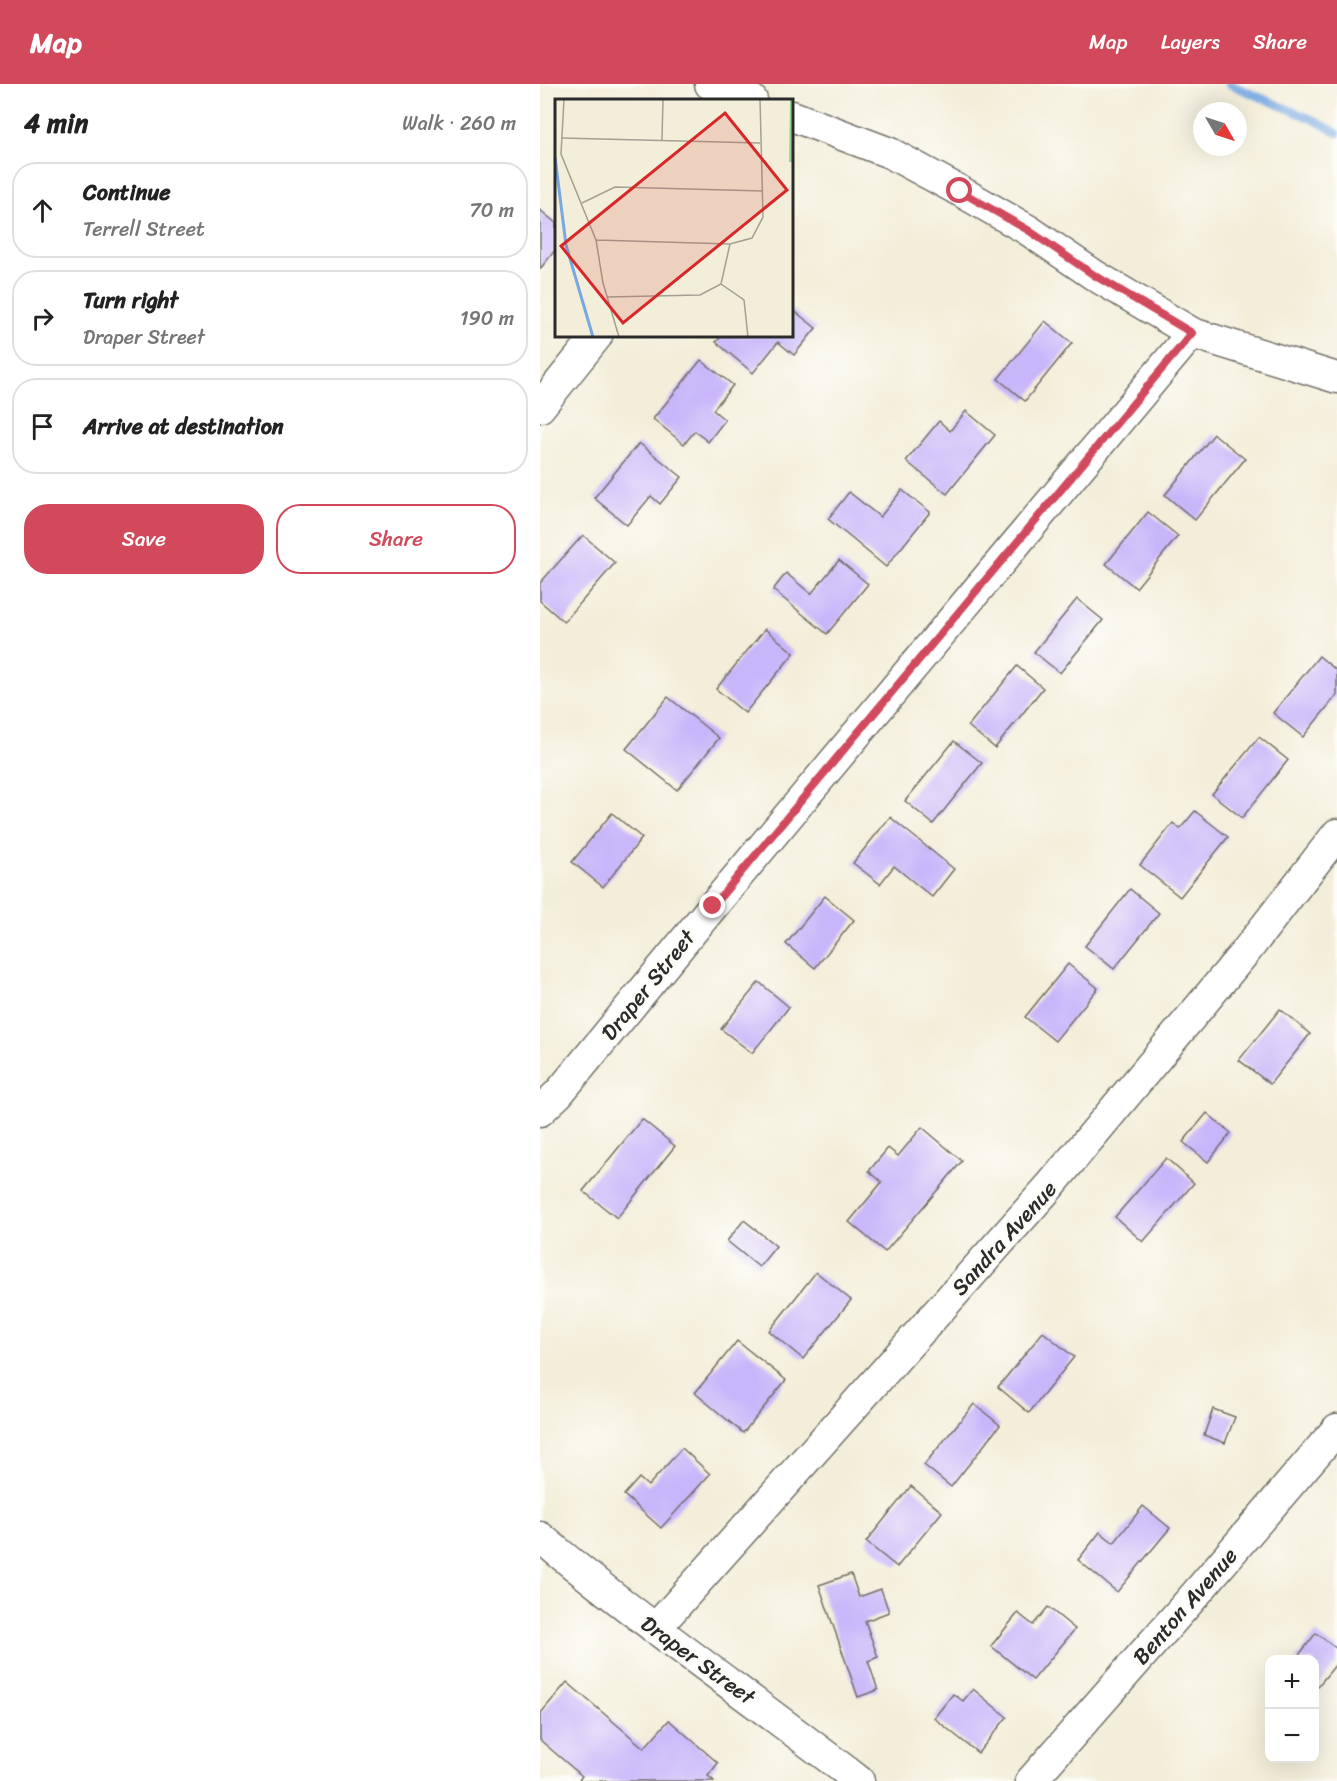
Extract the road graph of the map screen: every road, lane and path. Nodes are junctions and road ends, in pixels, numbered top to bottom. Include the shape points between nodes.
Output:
1 (710, 84) edge
2 (749, 99) edge
3 (794, 117) edge
4 (1192, 333) junction
5 (595, 338) edge
6 (1337, 378) edge
7 (540, 407) edge
8 (1337, 834) edge
9 (540, 1111) edge
10 (1337, 1429) edge
11 (540, 1537) edge
12 (655, 1629) junction
13 (859, 1781) edge
14 (1031, 1781) edge

1 - 2 street
3 - 4 street via 890,153 960,191
4 - 6 street
4 - 9 street, Draper Street via 559,1094
5 - 7 street
8 - 12 street, Sandra Avenue via 1247,950 1050,1186
10 - 14 street, Benton Avenue
11 - 12 street, Draper Street
12 - 13 street, Draper Street

